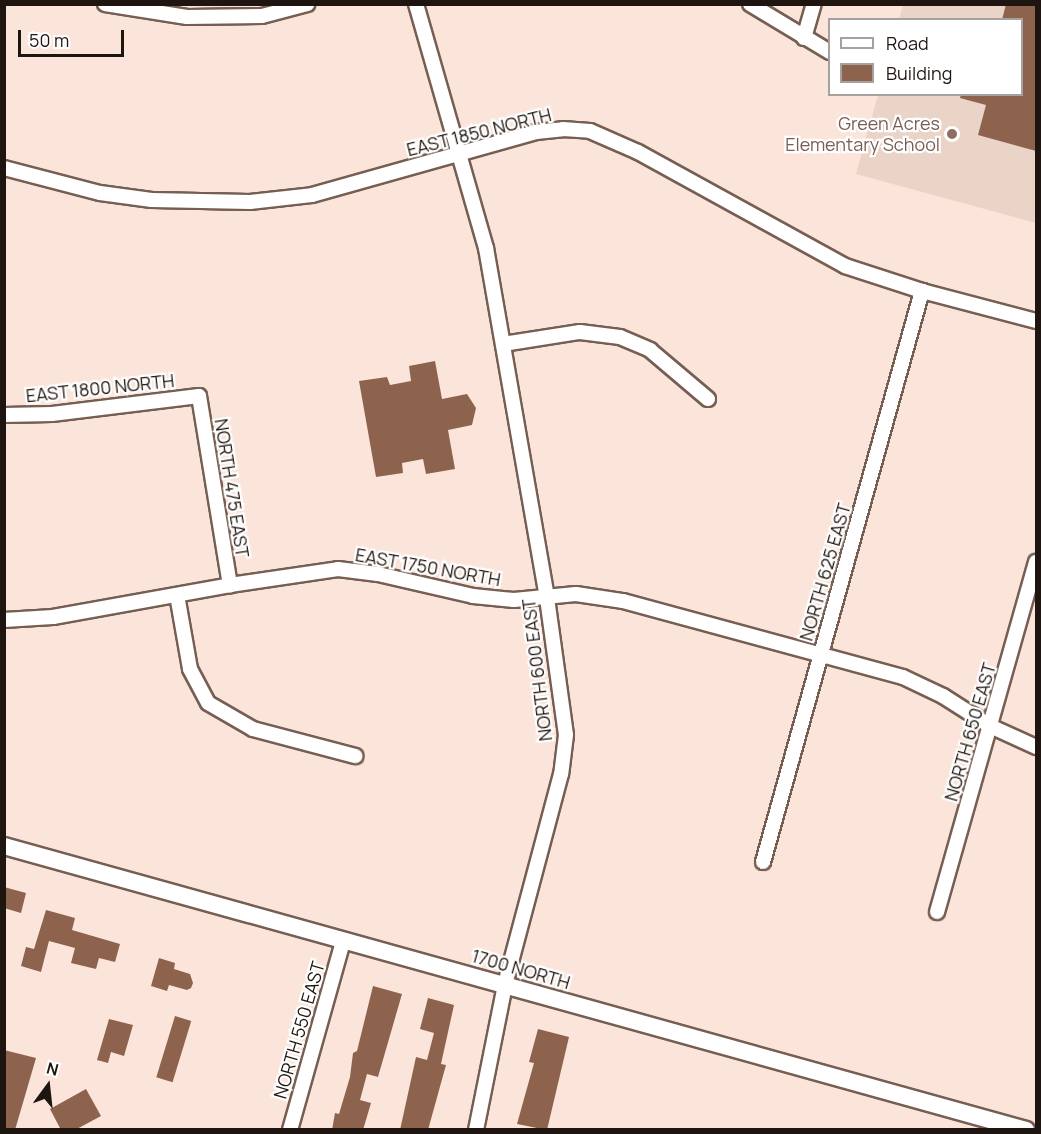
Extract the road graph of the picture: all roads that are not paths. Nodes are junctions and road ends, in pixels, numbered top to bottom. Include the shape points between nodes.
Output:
1 (105, 4) edge
2 (307, 4) edge
3 (416, 4) edge
4 (750, 4) edge
5 (814, 4) edge
6 (804, 38) junction
7 (828, 51) edge
8 (457, 154) junction
9 (4, 168) edge
10 (922, 291) junction
11 (1036, 321) edge
12 (503, 344) junction
13 (199, 396) joint
14 (708, 399) dead end
15 (4, 415) edge
16 (1036, 562) edge
17 (230, 585) junction
18 (177, 595) junction
19 (547, 598) junction
20 (4, 620) edge
21 (820, 655) junction
22 (990, 726) junction
23 (1036, 747) edge
24 (355, 756) dead end
25 (4, 846) edge
26 (763, 862) dead end
27 (938, 912) dead end
28 (343, 941) junction
29 (505, 985) junction
30 (290, 1130) edge
31 (476, 1130) edge
32 (1026, 1130) edge

1 - 2 street via 187,17 262,16
3 - 8 street, NORTH 600 EAST
4 - 6 street
5 - 6 street
6 - 7 street
8 - 9 street, EAST 1850 NORTH via 312,195 250,202 152,200 100,193
8 - 10 street, EAST 1850 NORTH via 536,132 590,132 638,152 844,266
8 - 12 street, NORTH 600 EAST via 486,248
10 - 11 street, EAST 1850 NORTH
10 - 21 street, NORTH 625 EAST
12 - 14 street via 580,332 620,337 650,350
12 - 19 street, NORTH 600 EAST
13 - 15 street, EAST 1800 NORTH via 52,414
13 - 17 street, NORTH 475 EAST
16 - 22 street, NORTH 650 EAST
17 - 18 street, EAST 1750 NORTH
17 - 19 street, EAST 1750 NORTH via 338,568 473,596
18 - 20 street, EAST 1750 NORTH via 52,617
18 - 24 street via 190,669 208,703 253,729
19 - 21 street, EAST 1750 NORTH via 576,594 623,601
19 - 29 street, NORTH 600 EAST via 566,735 561,774
21 - 22 street, EAST 1750 NORTH via 903,677 943,696
21 - 26 street, NORTH 625 EAST
22 - 23 street, EAST 1750 NORTH
22 - 27 street, NORTH 650 EAST
25 - 28 street, 1700 NORTH
28 - 29 street, 1700 NORTH
28 - 30 street, NORTH 550 EAST
29 - 31 street, NORTH 600 EAST
29 - 32 street, 1700 NORTH

